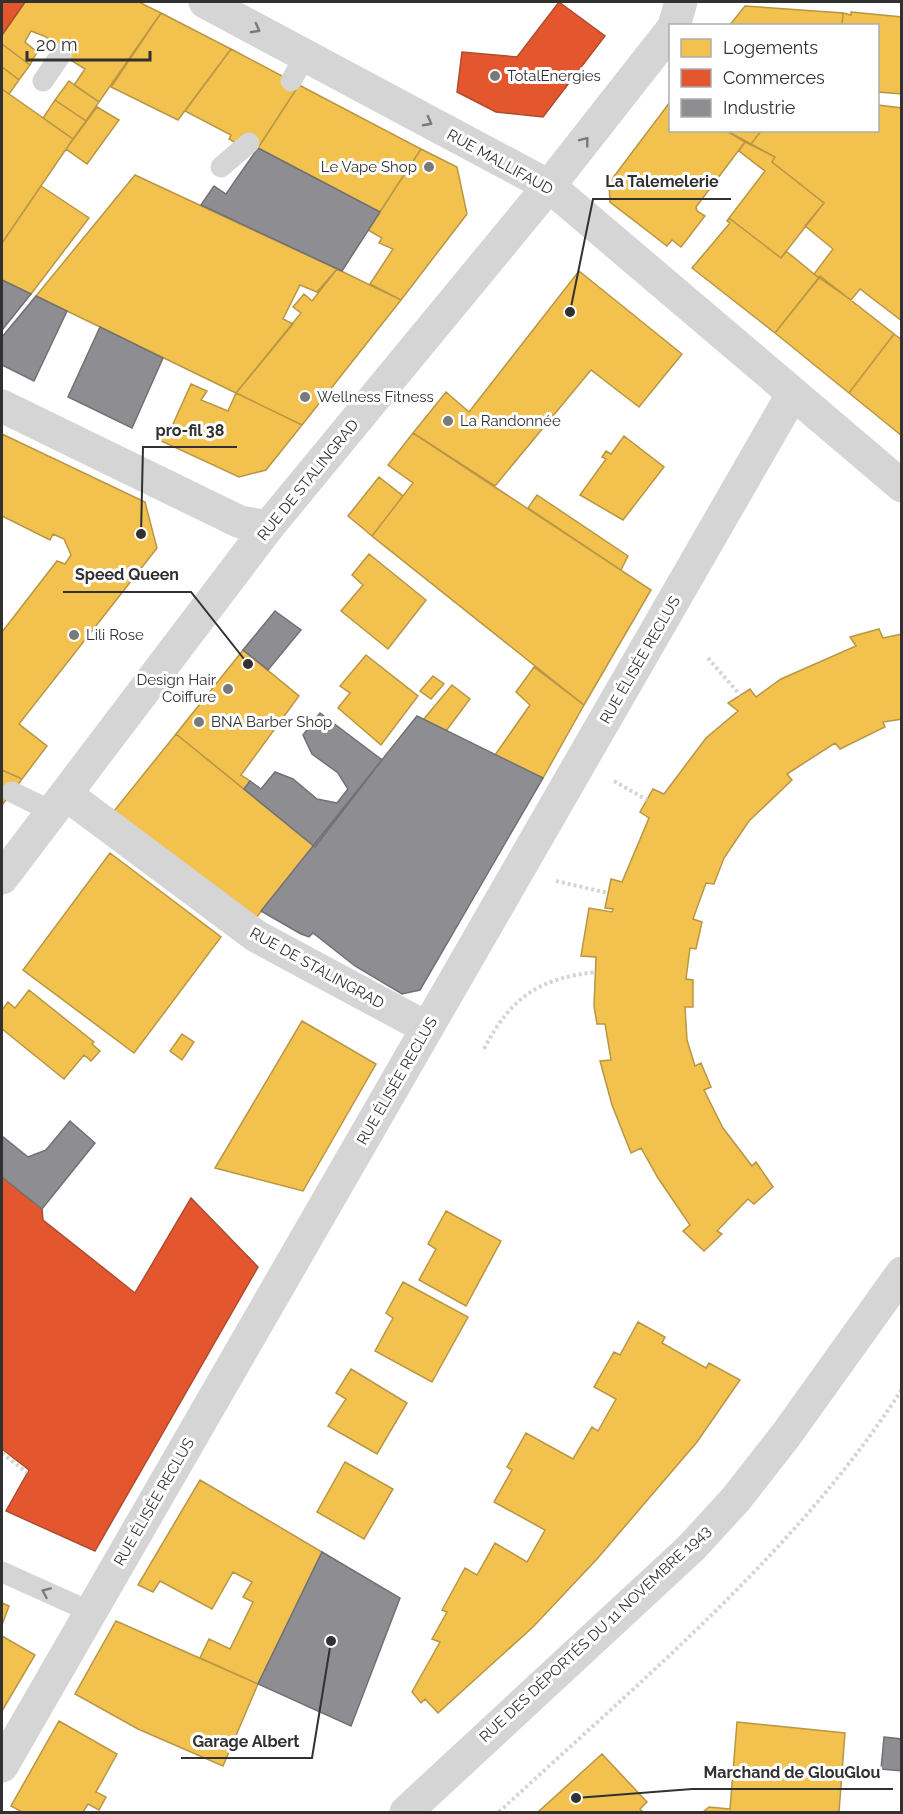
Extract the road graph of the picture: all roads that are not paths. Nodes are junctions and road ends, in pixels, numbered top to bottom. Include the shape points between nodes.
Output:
1 (205, 2) edge
2 (681, 2) edge
3 (676, 24) edge
4 (669, 33) edge
5 (62, 53) dead end
6 (43, 81) dead end
7 (249, 143) dead end
8 (221, 167) dead end
9 (549, 186) junction
10 (792, 395) junction
11 (2, 406) edge
12 (902, 486) edge
13 (268, 527) junction
14 (12, 792) dead end
15 (60, 803) junction
16 (2, 878) edge
17 (427, 1028) junction
18 (902, 1273) edge
19 (2, 1572) edge
20 (91, 1612) junction
21 (2, 1766) edge
22 (406, 1812) edge

1 -> 9 street, RUE MALLIFAUD via 298,69
2 - 3 street
9 -> 4 street, RUE DE STALINGRAD
5 - 6 lane
7 - 8 lane
9 - 10 street, RUE MALLIFAUD
9 - 13 street, RUE DE STALINGRAD
10 - 12 street, RUE MALLIFAUD
10 - 17 street, RUE ÉLISÉE RECLUS
11 - 13 street via 240,522
13 - 15 street, RUE DE STALINGRAD
14 - 15 lane
15 - 16 street, RUE DE STALINGRAD
15 - 17 street, RUE DE STALINGRAD via 256,936
17 - 20 street, RUE ÉLISÉE RECLUS
18 - 22 street, RUE DES DÉPORTÉS DU 11 NOVEMBRE 1943 via 736,1499 699,1539
20 -> 19 lane
20 - 21 street, RUE ÉLISÉE RECLUS

